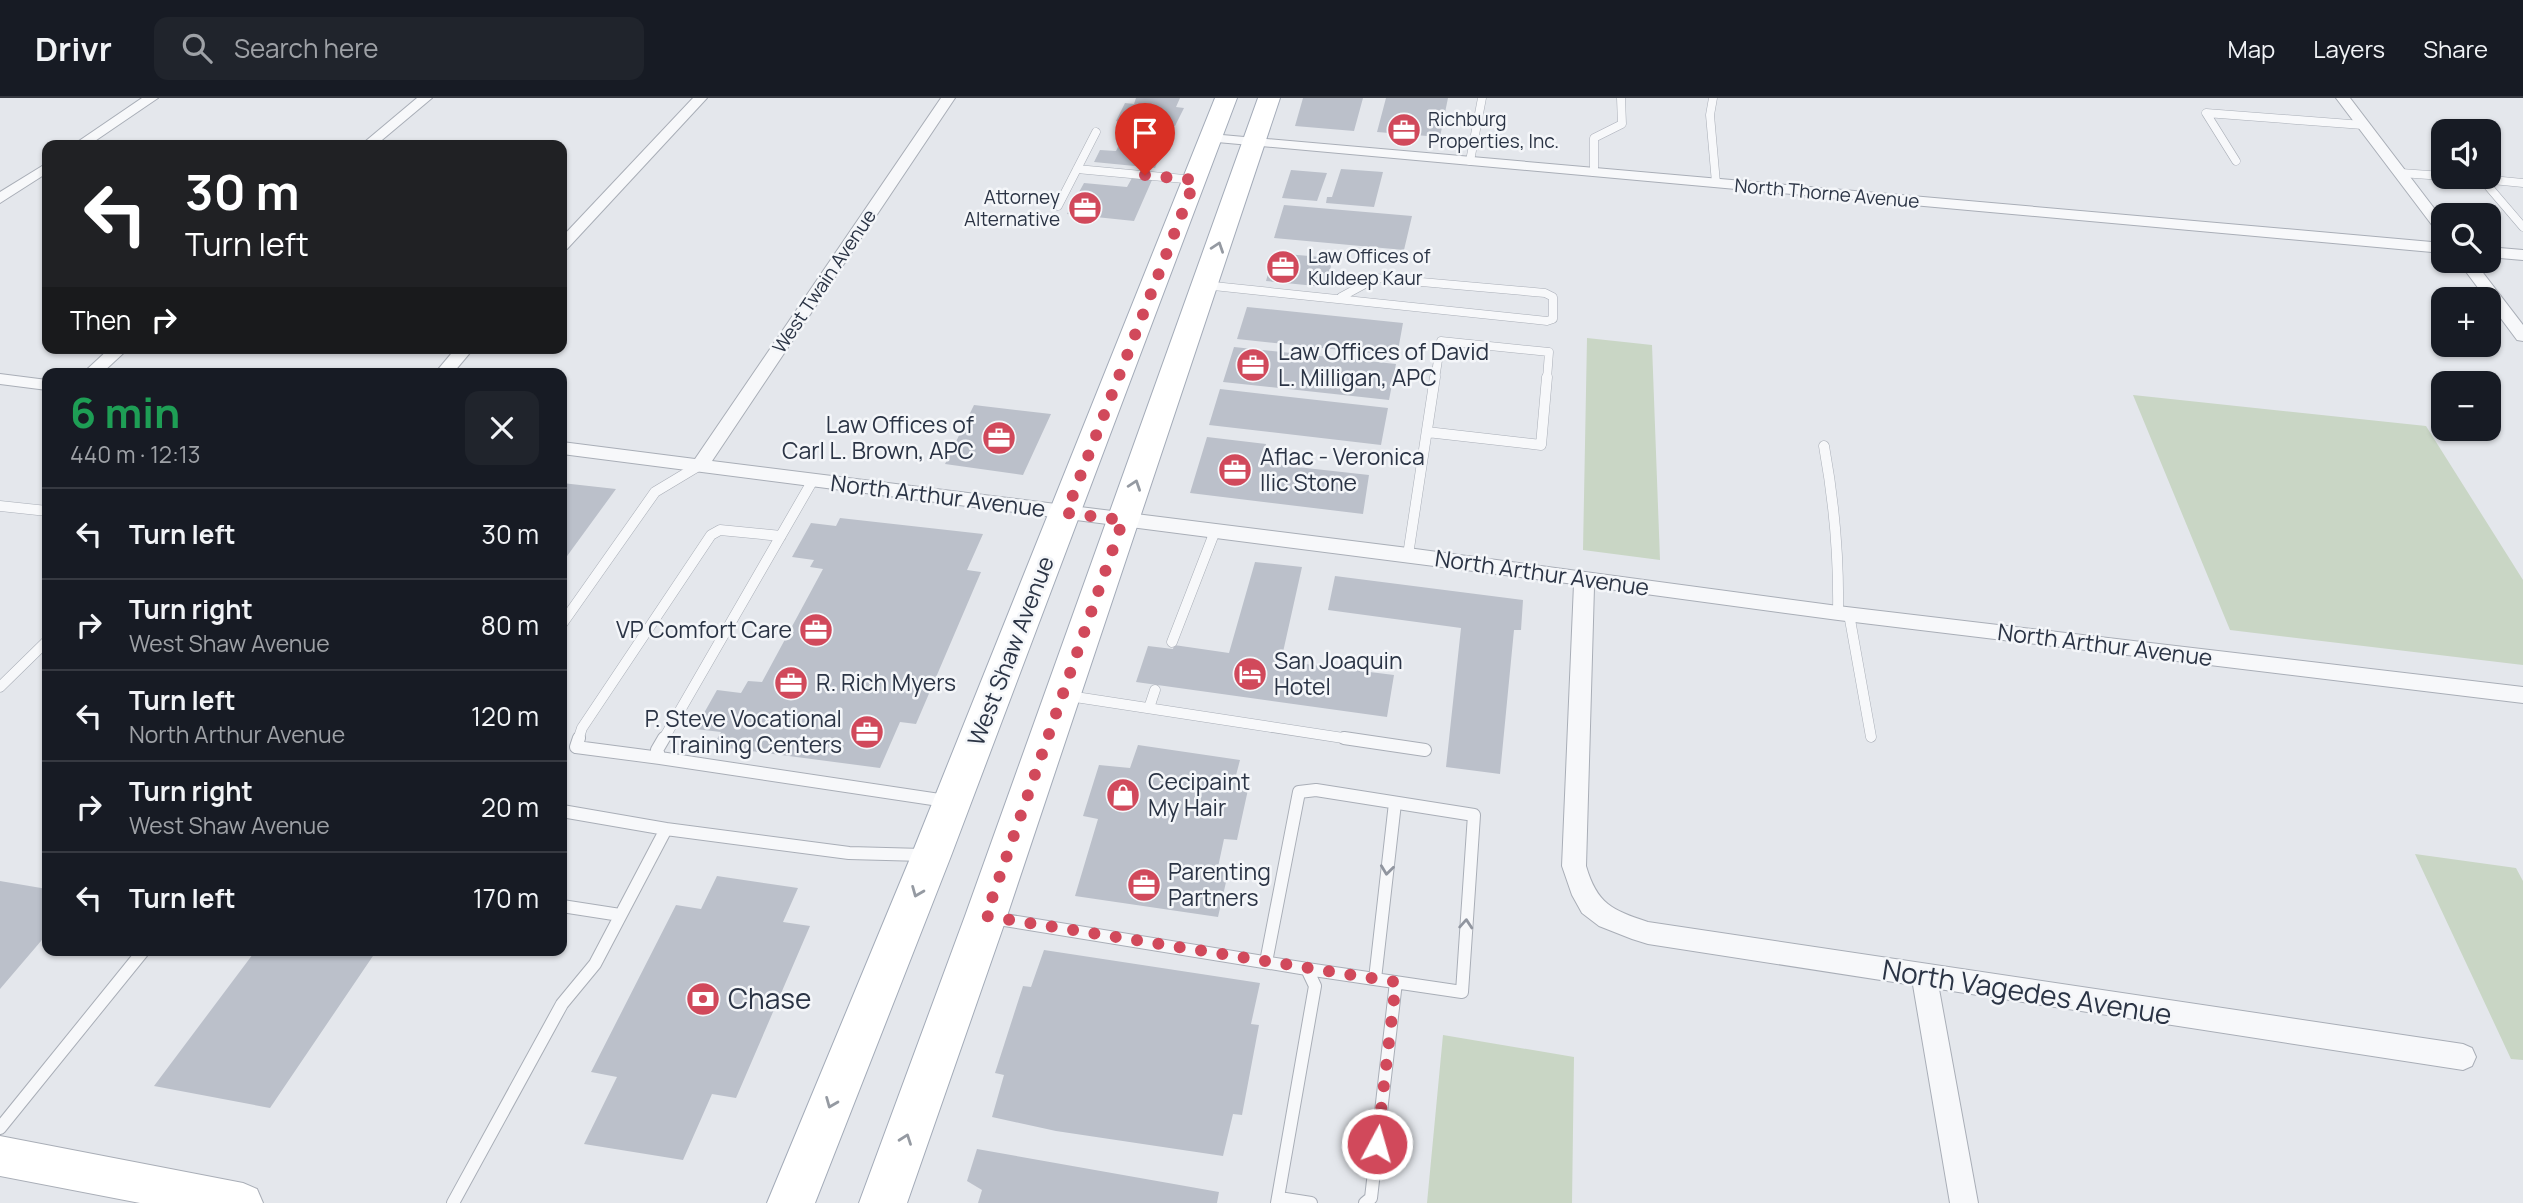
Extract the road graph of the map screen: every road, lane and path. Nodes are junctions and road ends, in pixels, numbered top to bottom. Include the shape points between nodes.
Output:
1 (151, 98) edge
2 (425, 98) edge
3 (700, 98) edge
4 (948, 98) edge
5 (1226, 98) edge
6 (1269, 98) edge
7 (1482, 98) edge
8 (1621, 98) edge
9 (1713, 98) edge
10 (2343, 98) edge
11 (2363, 125) junction
12 (1096, 132) dead end
13 (1211, 138) junction
14 (88, 140) edge
15 (374, 140) edge
16 (1254, 142) junction
17 (1470, 161) junction
18 (2236, 161) dead end
19 (1077, 169) junction
20 (42, 170) edge
21 (1594, 172) junction
22 (2401, 173) junction
23 (2431, 175) edge
24 (1195, 180) junction
25 (2501, 180) edge
26 (1716, 183) junction
27 (2523, 183) edge
28 (2491, 189) edge
29 (0, 199) edge
30 (1058, 206) dead end
31 (2431, 214) edge
32 (2523, 227) edge
33 (567, 241) edge
34 (2431, 247) edge
35 (2501, 254) edge
36 (2523, 256) edge
37 (2475, 273) edge
38 (1204, 285) junction
39 (1340, 297) junction
40 (2523, 336) edge
41 (114, 354) edge
42 (460, 354) edge
43 (97, 368) edge
44 (448, 368) edge
45 (0, 379) edge
46 (42, 384) edge
47 (1427, 432) junction
48 (1824, 446) dead end
49 (567, 449) edge
50 (701, 465) junction
51 (813, 480) junction
52 (0, 506) edge
53 (42, 511) edge
54 (1066, 513) junction
55 (1123, 520) junction
56 (1215, 531) junction
57 (781, 536) junction
58 (1408, 555) junction
59 (1584, 580) junction
60 (1844, 614) junction
61 (567, 615) edge
62 (1172, 642) dead end
63 (42, 646) edge
64 (0, 687) edge
65 (1155, 690) dead end
66 (1063, 695) junction
67 (2523, 695) edge
68 (1149, 708) junction
69 (1871, 737) dead end
70 (1425, 750) dead end
71 (660, 758) junction
72 (952, 802) junction
73 (1395, 803) junction
74 (567, 812) edge
75 (666, 829) junction
76 (931, 856) junction
77 (567, 907) edge
78 (620, 915) junction
79 (986, 916) junction
80 (139, 956) edge
81 (1266, 962) junction
82 (1307, 969) junction
83 (1924, 977) junction
84 (1375, 979) junction
85 (1396, 982) junction
86 (2463, 1057) dead end
87 (0, 1128) edge
88 (0, 1156) edge
89 (1278, 1200) edge
90 (243, 1203) edge
91 (453, 1203) edge
92 (791, 1203) edge
93 (883, 1203) edge
94 (1311, 1203) edge
95 (1365, 1203) edge
96 (1964, 1203) edge

1 - 14 street
2 - 15 street
3 - 33 street
4 - 50 street, West Twain Avenue
5 - 13 main road, West Shaw Avenue
6 - 16 main road
7 - 17 lane
8 - 21 lane via 1622,124 1594,138
9 - 26 lane via 1710,115
10 - 11 street
11 - 18 lane via 2206,113
11 - 22 street
12 - 19 lane
13 - 16 street, North Thorne Avenue
13 - 24 main road, West Shaw Avenue
16 - 17 street, North Thorne Avenue
38 -> 16 main road
17 - 21 street, North Thorne Avenue
19 - 24 lane
19 - 30 lane
20 - 29 street
21 - 26 street, North Thorne Avenue
22 - 23 lane
22 - 31 street
24 - 54 main road, West Shaw Avenue
25 - 27 lane
26 - 34 street, North Thorne Avenue
28 - 32 lane
35 - 36 street
37 - 40 street
38 - 39 lane
55 -> 38 main road
39 - 39 lane via 1374,304 1553,319 1553,297 1545,293 1376,278
41 - 43 street
42 - 44 street
45 - 46 street
47 - 47 lane via 1441,341 1549,352 1541,445
47 - 58 lane
48 - 60 lane via 1835,507 1832,517
49 - 50 street, North Arthur Avenue
50 - 51 street, North Arthur Avenue
50 - 61 lane via 655,492
51 - 54 street, North Arthur Avenue
51 - 57 lane
52 - 53 lane
54 - 55 street, North Arthur Avenue
54 - 72 main road, West Shaw Avenue
55 - 56 street, North Arthur Avenue
55 - 66 main road
56 - 58 street, North Arthur Avenue
56 - 62 lane
57 - 71 lane via 657,750
57 - 71 lane via 720,530 711,535 582,728 576,747
58 - 59 street, North Arthur Avenue
59 - 60 street, North Arthur Avenue
59 - 83 street, North Vagedes Avenue via 1574,866 1580,891 1596,913 1648,933
60 - 67 street, North Arthur Avenue
60 - 69 lane
63 - 64 lane
65 - 68 lane
66 - 68 lane
66 - 79 main road
68 - 70 lane
71 - 72 lane
72 - 76 main road, West Shaw Avenue
73 - 81 lane via 1316,790 1300,792
73 -> 84 lane
85 -> 73 lane via 1462,992 1474,815
74 - 75 lane
75 - 76 lane via 849,853
75 - 78 lane
76 -> 92 main road, West Shaw Avenue
77 - 78 lane
78 - 91 lane via 594,964 562,1004
79 - 81 lane
93 -> 79 main road
80 - 87 lane
81 - 82 lane
82 - 84 lane
82 - 89 lane via 1315,986
83 - 86 street, North Vagedes Avenue
83 - 96 street
84 - 85 lane
85 - 95 lane via 1371,1198
88 - 90 street
89 - 94 lane

